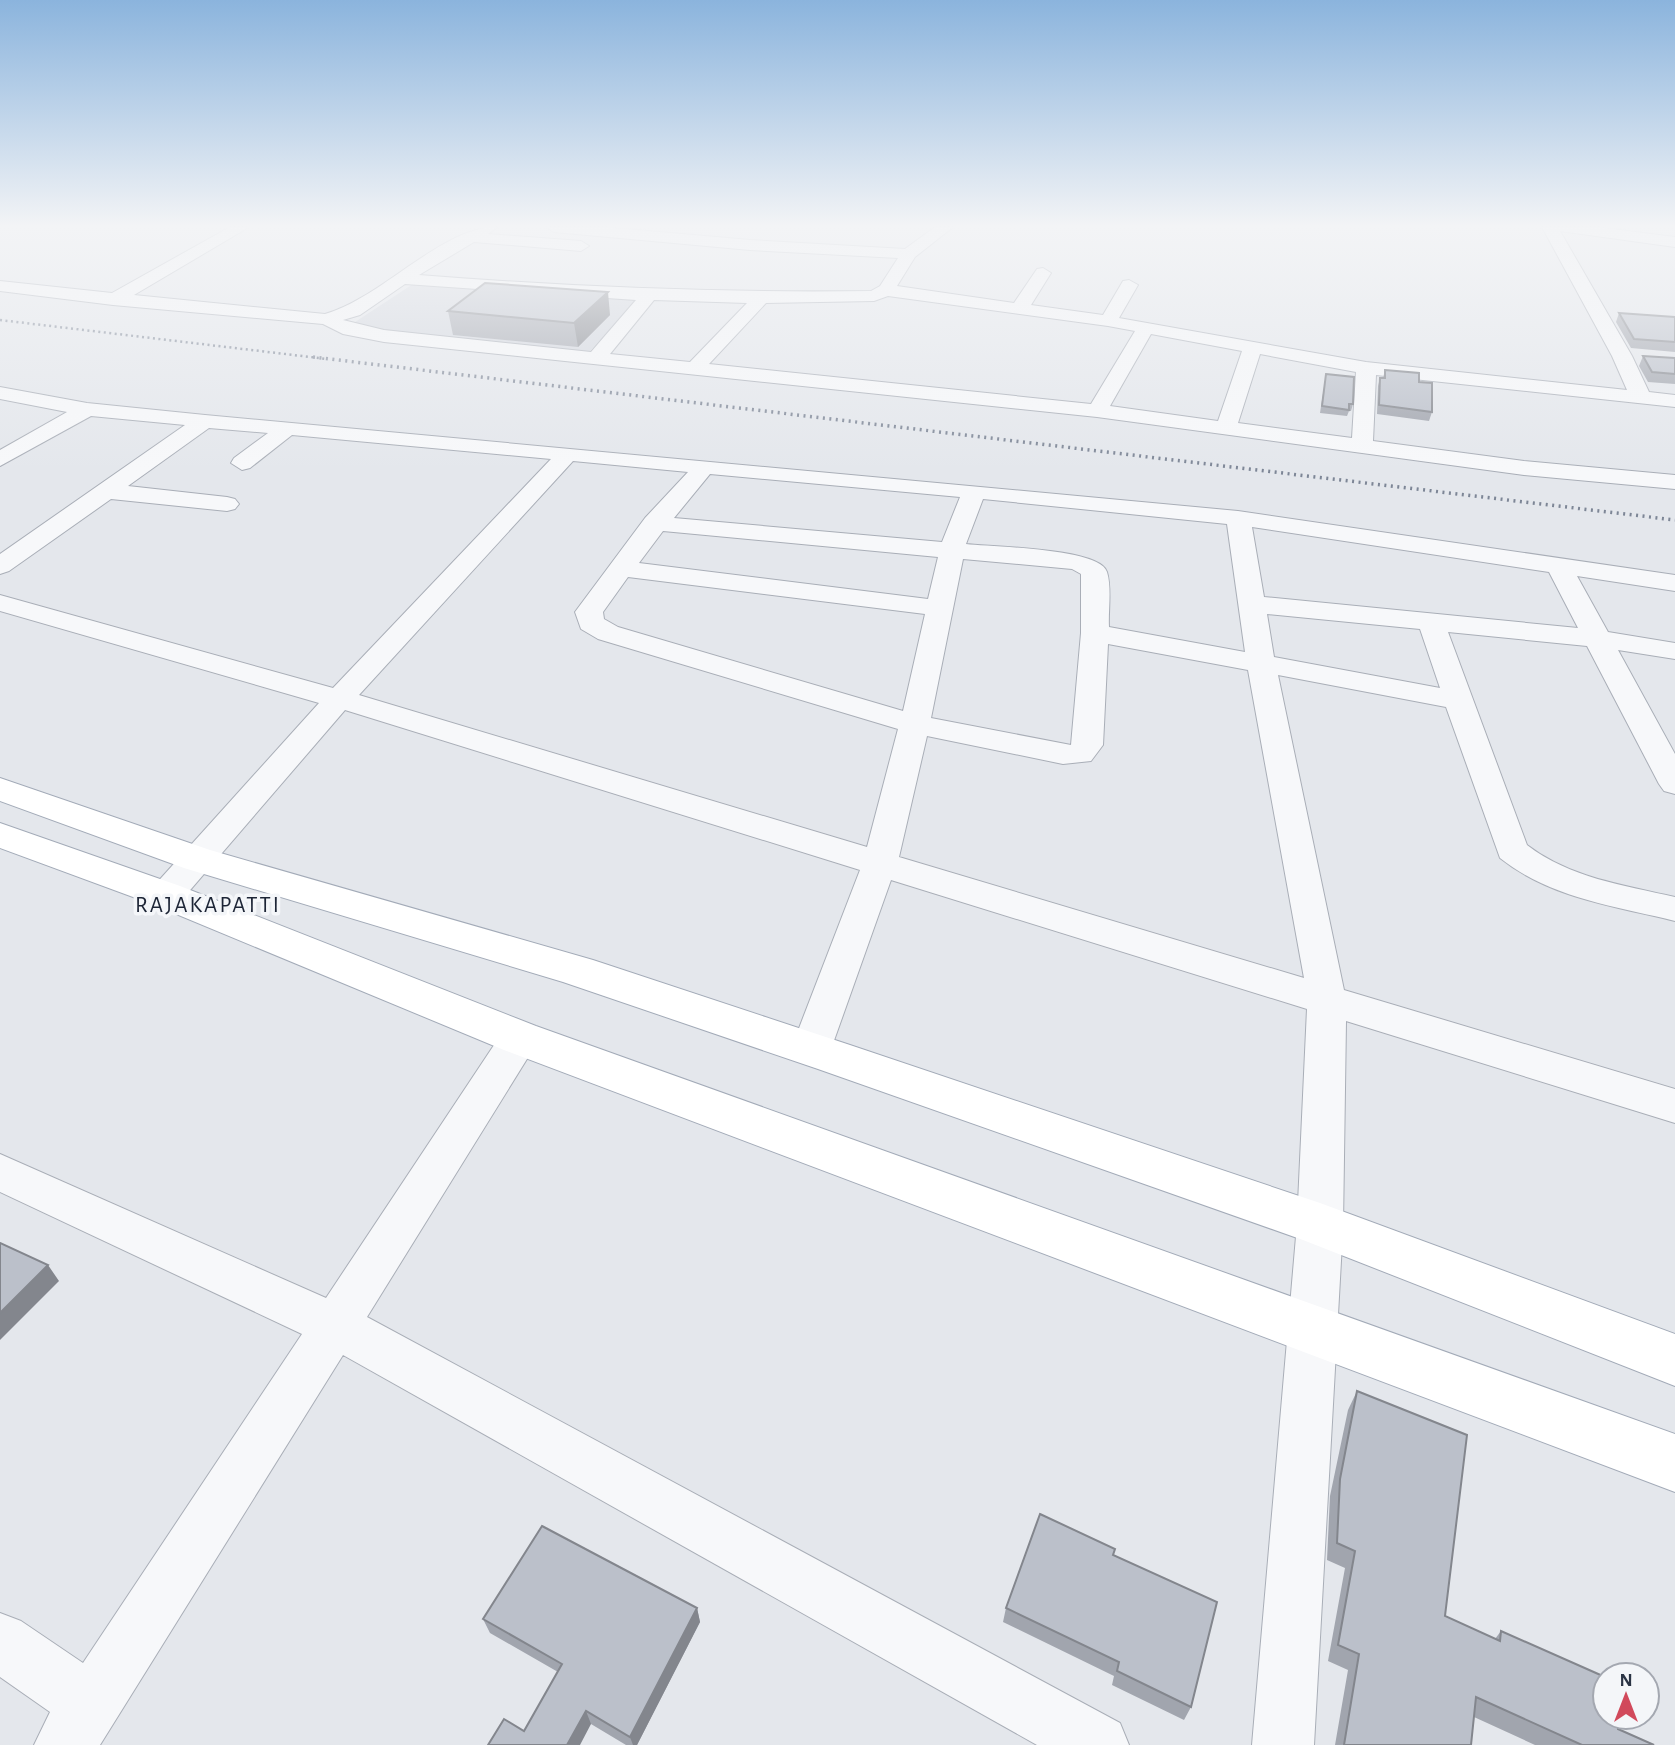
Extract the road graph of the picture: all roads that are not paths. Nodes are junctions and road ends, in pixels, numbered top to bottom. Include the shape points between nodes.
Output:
1 (213, 308) edge
2 (358, 308) edge
3 (638, 308) edge
4 (751, 308) edge
5 (1015, 308) edge
6 (1115, 308) edge
7 (1593, 308) edge
8 (1019, 309) joint
9 (1595, 313) junction
10 (1622, 315) edge
11 (326, 318) junction
12 (1108, 321) junction
13 (432, 325) dead end
14 (1146, 328) junction
15 (1252, 350) junction
16 (1622, 356) junction
17 (597, 357) junction
18 (1648, 358) edge
19 (695, 368) junction
20 (1366, 368) junction
21 (0, 393) edge
22 (1641, 398) junction
23 (1675, 401) edge
24 (87, 409) junction
25 (1097, 411) junction
26 (205, 421) junction
27 (287, 429) junction
28 (1226, 429) junction
29 (1362, 447) junction
30 (566, 456) junction
31 (0, 459) edge
32 (242, 463) dead end
33 (705, 466) junction
34 (1675, 482) edge
35 (106, 491) junction
36 (974, 491) junction
37 (227, 504) dead end
38 (1238, 518) junction
39 (654, 523) junction
40 (952, 549) junction
41 (0, 566) edge
42 (1559, 566) junction
43 (621, 568) junction
44 (1675, 583) edge
45 (0, 603) edge
46 (1251, 604) junction
47 (939, 608) junction
48 (1431, 622) junction
49 (1095, 634) junction
50 (1595, 638) junction
51 (1675, 651) edge
52 (1261, 664) junction
53 (340, 699) junction
54 (1458, 700) junction
55 (915, 724) junction
56 (1665, 748) edge
57 (1675, 784) edge
58 (0, 789) edge
59 (0, 835) edge
60 (197, 859) junction
61 (880, 862) junction
62 (166, 895) junction
63 (1675, 909) edge
64 (1327, 1000) junction
65 (520, 1038) junction
66 (811, 1049) junction
67 (1675, 1106) edge
68 (0, 1172) edge
69 (1320, 1225) junction
70 (337, 1326) junction
71 (1311, 1328) junction
72 (1675, 1360) edge
73 (1675, 1463) edge
74 (0, 1642) edge
75 (77, 1724) edge
76 (1098, 1745) edge
77 (1283, 1745) edge

1 - 11 street
2 - 11 street
3 - 17 street
4 - 19 street
5 - 8 street
6 - 12 street
7 - 9 street
8 - 12 street
9 - 10 street
9 - 16 street
11 - 13 street
11 - 17 street via 350,330 384,336
12 - 14 street
14 - 15 street
14 - 25 street
15 - 20 street
15 - 28 street
16 - 18 street
16 - 22 street
17 - 19 street
19 - 25 street
20 - 22 street
20 - 29 street
21 - 24 street
22 - 23 street
24 - 26 street
24 - 31 street
25 - 28 street
26 - 27 street
26 - 35 street
27 - 30 street
27 - 32 street
28 - 29 street
29 - 34 street
30 - 33 street
30 - 53 street
33 - 36 street
33 - 39 street
35 - 37 street
35 - 41 street
36 - 38 street
36 - 40 street
38 - 42 street
38 - 46 street
39 - 40 street
39 - 43 street
40 - 47 street
40 - 49 street via 1088,566 1094,572
42 - 44 street
42 - 50 street
43 - 47 street
43 - 55 street via 589,611 590,623 608,633
45 - 53 street
46 - 48 street
46 - 52 street
47 - 55 street
48 - 50 street
48 - 54 street
49 - 52 street
49 - 55 street via 1087,745 1080,754 1063,755
50 - 51 street
50 - 56 street
52 - 54 street
52 - 64 street
53 - 60 street
53 - 61 street
54 - 63 street via 1512,850 1529,866 1550,876
55 - 61 street
56 - 57 street
58 - 60 main road
59 - 62 main road
60 - 62 street
60 - 66 main road via 578,971
61 - 64 street
61 - 66 street
62 - 65 main road
64 - 67 street
64 - 69 street
65 - 70 street
65 - 71 main road
66 - 69 main road
68 - 70 street
69 - 71 street
69 - 72 main road
70 - 75 street
70 - 76 street
71 - 73 main road
71 - 77 street
74 - 75 street

